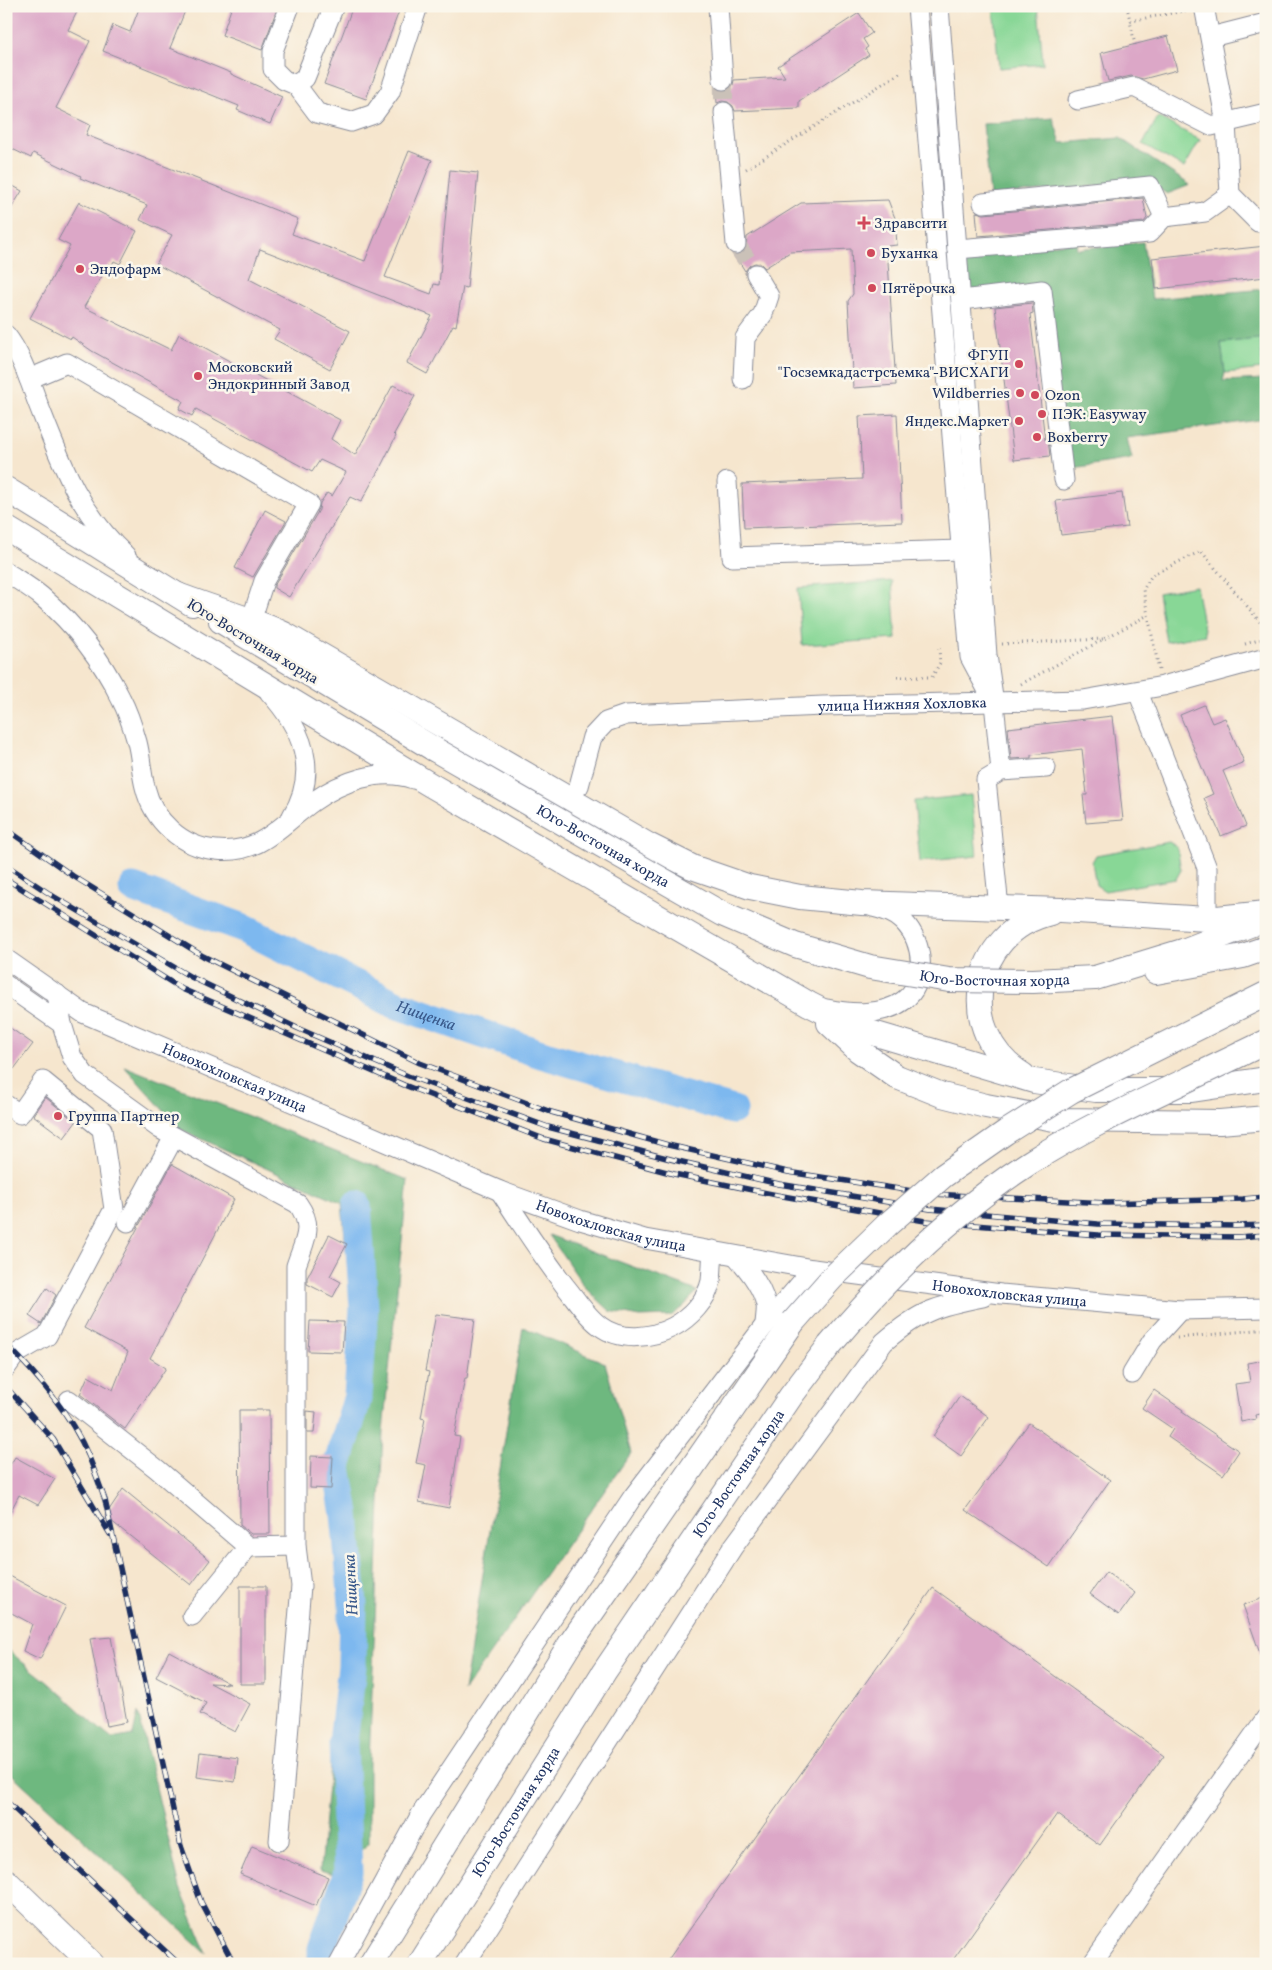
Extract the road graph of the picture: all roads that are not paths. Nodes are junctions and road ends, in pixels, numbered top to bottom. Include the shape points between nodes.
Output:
1 (290, 6) edge
2 (334, 6) edge
3 (418, 6) edge
4 (718, 6) edge
5 (917, 6) edge
6 (939, 6) edge
7 (1204, 6) edge
8 (1266, 24) edge
9 (1211, 37) junction
10 (723, 80) tunnel mouth
11 (296, 85) junction
12 (1078, 100) dead end
13 (724, 112) tunnel mouth
14 (1266, 113) edge
15 (1226, 123) junction
16 (1230, 194) junction
17 (984, 203) dead end
18 (1164, 217) junction
19 (1266, 220) edge
20 (736, 244) tunnel mouth
21 (957, 249) junction
22 (756, 274) tunnel mouth
23 (970, 300) dead end
24 (6, 335) edge
25 (28, 379) junction
26 (743, 379) dead end
27 (1064, 480) dead end
28 (727, 482) dead end
29 (6, 489) edge
30 (6, 528) edge
31 (961, 550) junction
32 (6, 572) edge
33 (146, 576) junction
34 (178, 595) junction
35 (251, 621) junction
36 (1266, 658) edge
37 (263, 685) junction
38 (1138, 692) junction
39 (994, 703) junction
40 (1046, 768) dead end
41 (1001, 772) junction
42 (429, 784) junction
43 (579, 786) dead end
44 (280, 829) junction
45 (998, 898) dead end
46 (862, 903) junction
47 (1061, 910) junction
48 (1266, 913) edge
49 (1266, 918) edge
50 (1207, 919) junction
51 (1266, 948) edge
52 (6, 959) edge
53 (1095, 978) junction
54 (6, 985) edge
55 (56, 994) junction
56 (1266, 994) edge
57 (809, 1004) junction
58 (62, 1024) junction
59 (1266, 1042) edge
60 (1266, 1078) edge
61 (1034, 1081) junction
62 (6, 1105) edge
63 (1266, 1118) edge
64 (174, 1137) junction
65 (500, 1191) junction
66 (128, 1222) dead end
67 (713, 1250) junction
68 (736, 1256) junction
69 (813, 1269) junction
70 (1001, 1294) junction
71 (1266, 1308) edge
72 (1180, 1310) junction
73 (764, 1325) junction
74 (6, 1368) edge
75 (1132, 1374) dead end
76 (69, 1400) dead end
77 (296, 1546) junction
78 (248, 1547) junction
79 (192, 1616) dead end
80 (1266, 1718) edge
81 (278, 1842) dead end
82 (6, 1881) edge
83 (92, 1964) edge
84 (339, 1964) edge
85 (371, 1964) edge
86 (420, 1964) edge
87 (465, 1964) edge
88 (1092, 1964) edge

1 - 11 street via 273,52 273,69 284,80
2 - 11 street via 305,78
3 - 11 street via 390,92 374,114 350,122 317,113
4 - 10 street
5 - 31 street
6 - 21 street
7 - 9 street
8 - 9 street
9 - 15 street
12 - 15 street via 1134,87 1211,126
13 - 20 street
14 - 15 street
15 - 16 street
16 - 18 street via 1205,212
16 - 19 street via 1258,222
17 - 18 street via 1150,186
18 - 21 street via 1149,233
21 - 39 street via 987,655
22 - 26 street via 769,296 763,314 745,338
23 - 27 street via 1042,290
24 - 25 street
25 - 33 street via 80,501 103,532
25 - 35 street via 68,363 308,504 264,581
28 - 31 street via 732,557
29 - 33 main road, Юго-Восточная хорда
30 - 37 main road
31 - 39 street via 970,657
32 - 44 street via 40,595 72,624 95,655 122,700 137,742 149,801 165,825 187,842 222,851 256,845
33 - 34 main road, Юго-Восточная хорда
34 - 35 main road
34 - 53 main road, Юго-Восточная хорда, bridge via 434,749 722,914 795,944 870,967 949,980
35 - 46 main road via 284,634 648,845 692,866 750,886 800,897
36 - 38 street, улица Нижняя Хохловка
37 - 42 main road
37 - 44 street via 280,704 300,738 306,765 302,794
38 - 39 street, улица Нижняя Хохловка via 1083,700
38 - 50 street via 1207,868
39 - 41 street
39 - 43 street, улица Нижняя Хохловка via 823,706 626,715 606,722 592,738
40 - 41 street
41 - 45 street via 986,780
42 - 44 street via 390,774 357,780 314,801
42 - 57 main road
46 - 47 main road
46 - 57 street via 890,912 912,932 921,958 920,975 914,987 905,1000 886,1009 845,1013
47 - 50 main road
47 - 61 main road via 1035,917 1017,927 1000,942 983,974 980,994 987,1034 1013,1068
48 - 50 main road
49 - 53 main road via 1183,952
51 - 53 main road, Юго-Восточная хорда via 1169,971
52 - 55 street, Новохохловская улица
54 - 58 street
55 - 58 street
55 - 65 street, Новохохловская улица via 83,1013
56 - 85 main road, bridge via 1072,1091 1006,1132 942,1176 832,1278 793,1322 570,1644
57 - 61 main road via 856,1028
57 - 63 main road via 858,1050 897,1077 942,1095 986,1106 1059,1120 1220,1122
58 - 64 street via 72,1057 85,1075
59 - 86 main road, Юго-Восточная хорда, bridge via 1094,1125 1029,1163 918,1250 866,1302 791,1396 626,1639
60 - 61 main road, bridge via 1192,1090 1096,1090
62 - 74 street via 20,1114 43,1081 102,1129 114,1209 47,1336 16,1354
64 - 66 street
64 - 77 street via 298,1204 306,1215 308,1228 296,1266
65 - 67 street, Новохохловская улица via 645,1239
65 - 67 street via 532,1242 581,1306 601,1327 624,1336 646,1336 684,1322 696,1309 710,1282
67 - 68 street, Новохохловская улица
68 - 69 street, Новохохловская улица
68 - 73 street via 759,1287 766,1305
69 - 70 street, Новохохловская улица
69 - 73 street
70 - 72 street, Новохохловская улица
70 - 87 street via 946,1304 925,1312 884,1342 733,1547
71 - 72 street, Новохохловская улица
72 - 75 street via 1152,1341
73 - 84 street via 632,1498 421,1814
76 - 78 street via 157,1469
77 - 78 street
77 - 81 street via 301,1586
78 - 79 street
80 - 88 street
82 - 83 main road

